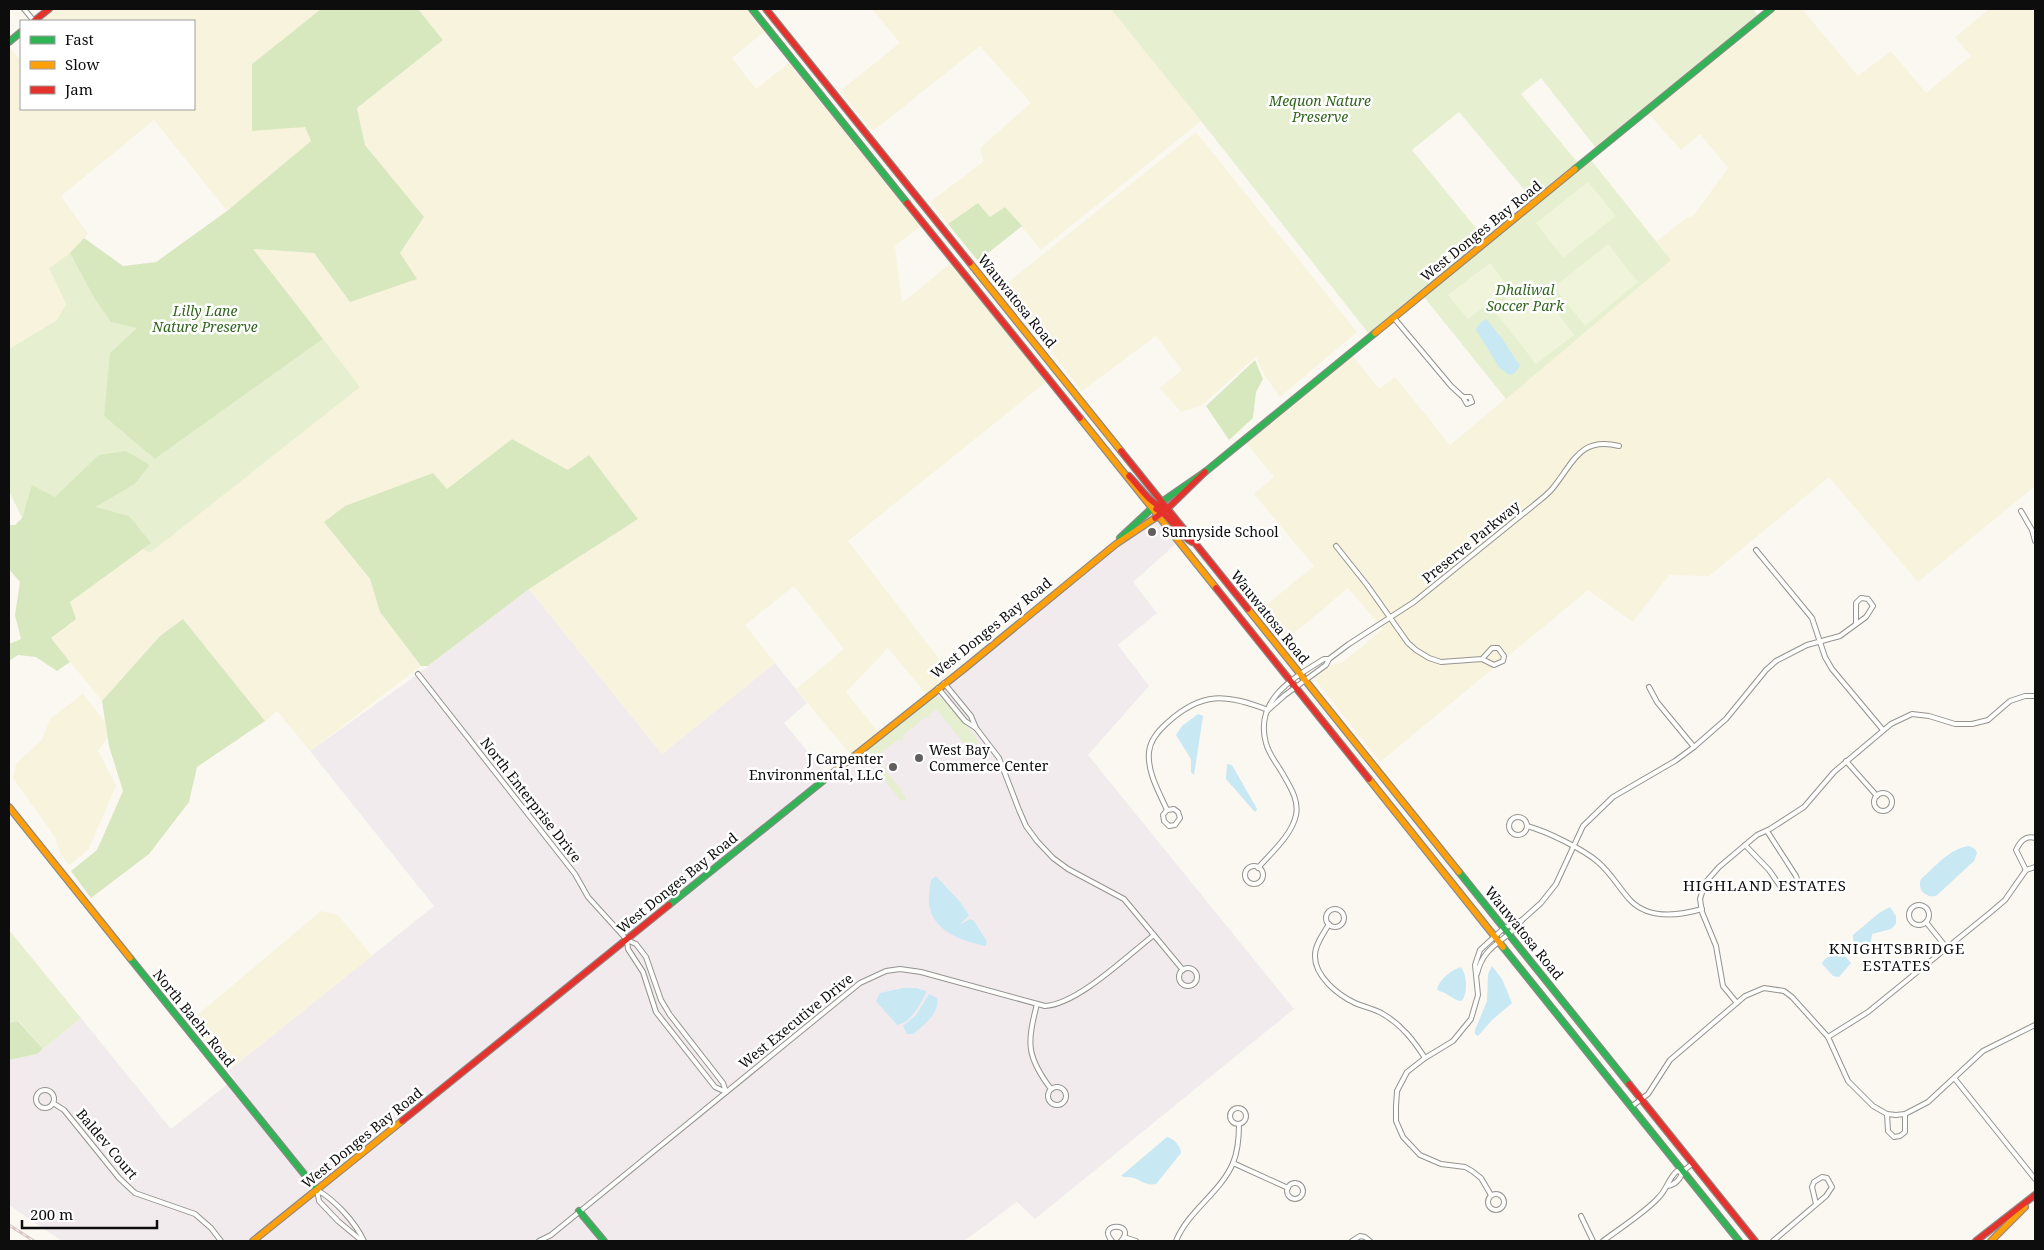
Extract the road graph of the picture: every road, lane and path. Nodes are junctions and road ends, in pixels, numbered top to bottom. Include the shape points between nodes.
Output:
1 (24, 9) edge
2 (50, 9) edge
3 (752, 9) edge
4 (766, 9) edge
5 (1771, 9) edge
6 (33, 20) edge
7 (35, 20) edge
8 (20, 33) edge
9 (9, 42) edge
10 (1394, 318) junction
11 (1463, 397) dead end
12 (1619, 446) dead end
13 (1205, 472) junction
14 (1157, 506) junction
15 (2021, 511) dead end
16 (1162, 512) junction
17 (2035, 541) edge
18 (1116, 544) junction
19 (1336, 546) dead end
20 (1756, 550) dead end
21 (1391, 618) junction
22 (1856, 624) junction
23 (1821, 642) junction
24 (1482, 659) junction
25 (1329, 660) junction
26 (418, 674) dead end
27 (1300, 675) junction
28 (1305, 681) junction
29 (1290, 682) junction
30 (944, 683) junction
31 (1649, 687) dead end
32 (938, 688) junction
33 (1296, 688) junction
34 (2035, 696) edge
35 (1268, 710) junction
36 (976, 728) junction
37 (1883, 730) junction
38 (1694, 747) junction
39 (1846, 761) junction
40 (1877, 796) junction
41 (9, 807) edge
42 (1167, 810) junction
43 (1527, 826) junction
44 (1767, 831) junction
45 (2035, 838) edge
46 (1745, 845) junction
47 (1572, 847) junction
48 (2035, 867) edge
49 (1258, 868) junction
50 (2026, 870) junction
51 (1702, 909) junction
52 (1522, 920) junction
53 (1926, 922) junction
54 (1329, 924) junction
55 (1504, 928) junction
56 (1508, 934) junction
57 (1154, 935) junction
58 (1495, 935) junction
59 (627, 940) junction
60 (1499, 941) junction
61 (1946, 948) junction
62 (1183, 970) junction
63 (1477, 974) junction
64 (1737, 1003) junction
65 (1037, 1004) junction
66 (2035, 1025) edge
67 (1828, 1037) junction
68 (1425, 1058) junction
69 (1955, 1079) junction
70 (1051, 1089) junction
71 (726, 1092) junction
72 (1641, 1100) junction
73 (53, 1102) junction
74 (1631, 1107) junction
75 (1887, 1114) junction
76 (1905, 1114) junction
77 (1239, 1124) junction
78 (1233, 1163) junction
79 (1692, 1164) junction
80 (1682, 1172) junction
81 (2035, 1179) edge
82 (1667, 1186) junction
83 (1288, 1188) junction
84 (317, 1190) junction
85 (1492, 1194) junction
86 (2035, 1196) edge
87 (1816, 1204) junction
88 (579, 1211) junction
89 (1581, 1216) dead end
90 (351, 1222) junction
91 (345, 1227) junction
92 (1123, 1239) edge
93 (221, 1241) edge
94 (253, 1241) edge
95 (363, 1241) edge
96 (539, 1241) edge
97 (604, 1241) edge
98 (1112, 1241) edge
99 (1136, 1241) edge
100 (1176, 1241) edge
101 (1352, 1241) edge
102 (1370, 1241) edge
103 (1593, 1241) edge
104 (1603, 1241) edge
105 (1739, 1241) edge
106 (1755, 1241) edge
107 (1773, 1241) edge
108 (1976, 1241) edge
109 (1990, 1241) edge

1 - 6 street
2 - 7 main road
3 - 14 main road, Wauwatosa Road via 1121,470
4 - 14 main road, Wauwatosa Road
5 - 10 main road, West Donges Bay Road
8 - 9 main road
10 - 11 street via 1450,386
10 - 13 main road, West Donges Bay Road
12 - 21 street, Preserve Parkway via 1605,442 1588,446 1576,455 1540,500
13 - 14 main road, West Donges Bay Road
13 - 16 main road, West Donges Bay Road
14 - 16 main road
14 - 16 main road, Wauwatosa Road
14 - 18 main road, West Donges Bay Road
15 - 17 street
16 - 18 main road, West Donges Bay Road
16 - 27 main road, Wauwatosa Road via 1194,542
16 - 29 main road, Wauwatosa Road
18 - 30 main road, West Donges Bay Road
19 - 21 street
20 - 23 street via 1812,618
21 - 24 street via 1408,642 1429,658 1441,662
21 - 25 street, Preserve Parkway
22 - 22 street via 1872,609 1868,598 1856,602
22 - 23 street via 1840,636
23 - 37 street via 1832,669
23 - 38 street via 1776,661 1726,720
24 - 24 street via 1494,665 1503,661 1504,656 1498,648 1492,648
25 - 27 street, Preserve Parkway via 1324,659
25 - 28 street, Preserve Parkway
26 - 59 street, North Enterprise Drive via 575,874 588,897
27 - 28 main road, Wauwatosa Road
27 - 29 street, Preserve Parkway
28 - 33 street, Preserve Parkway
28 - 55 main road, Wauwatosa Road
29 - 33 main road, Wauwatosa Road
29 - 35 street, Preserve Parkway via 1273,697
30 - 32 main road, West Donges Bay Road
30 - 36 street via 971,716
31 - 38 street via 1657,702
32 - 36 street via 965,721
32 - 59 main road, West Donges Bay Road
33 - 35 street, Preserve Parkway
33 - 58 main road, Wauwatosa Road
34 - 37 street via 2010,701 1988,720 1972,724 1955,724 1912,714
35 - 42 street via 1236,699 1208,699 1185,708 1161,729 1153,739 1149,763
35 - 49 street via 1264,727 1266,743 1291,787 1297,808 1287,833
36 - 57 street via 999,758 1026,826 1042,847 1068,869 1124,899
37 - 39 street
38 - 47 street via 1613,797 1583,826
39 - 40 street
39 - 44 street via 1804,807
40 - 40 street via 1878,809 1890,808 1892,802 1888,794
41 - 84 main road, North Baehr Road
42 - 42 street via 1163,815 1164,821 1169,826 1175,825 1180,818 1178,812
43 - 43 street via 1526,821 1518,816 1510,820 1511,832 1519,835
43 - 47 street via 1540,829
44 - 46 street
44 - 46 street via 1796,876 1798,882 1794,888 1783,890
45 - 50 street via 2022,840 2016,850
46 - 51 street via 1705,883 1700,899
47 - 51 street via 1597,861 1638,907 1663,915 1687,914
47 - 52 street via 1556,884
48 - 50 street
49 - 49 street via 1252,866 1246,870 1248,882 1253,884 1261,880 1262,873
50 - 61 street via 2005,900
51 - 64 street via 1716,946 1723,986
52 - 55 street
52 - 56 street
53 - 53 street via 1928,910 1923,906 1913,906 1911,921 1916,924
53 - 61 street
54 - 54 street via 1337,926 1342,923 1344,918 1340,911 1334,909 1329,912 1326,919
54 - 68 street via 1314,955 1323,976 1342,996 1396,1023
55 - 56 main road, Wauwatosa Road
55 - 58 street
56 - 60 street
56 - 72 main road, Wauwatosa Road
57 - 62 street
57 - 65 street, West Executive Drive via 1072,999 1056,1006
58 - 60 main road, Wauwatosa Road
58 - 63 street via 1478,955
59 - 71 street, North Enterprise Drive via 636,944 646,957 660,1000 723,1082
59 - 71 street, North Enterprise Drive via 628,949 643,972 656,1012 716,1088
59 - 84 main road, West Donges Bay Road
60 - 63 street via 1484,954
60 - 74 main road, Wauwatosa Road
61 - 67 street via 1868,1012
62 - 62 street via 1180,982 1184,986 1193,985 1198,977 1196,972 1191,968
63 - 68 street via 1477,1002 1467,1026 1449,1045
64 - 67 street via 1753,991 1764,988 1784,991
64 - 72 street via 1670,1060
65 - 70 street via 1029,1037 1030,1047 1041,1076
65 - 71 street, West Executive Drive via 921,972 886,971 860,983
66 - 69 street via 1990,1047
67 - 75 street via 1848,1081 1867,1101
68 - 85 street via 1408,1072 1398,1091 1396,1122 1403,1137 1420,1155 1430,1160 1472,1171
69 - 76 street via 1928,1102
69 - 81 street
70 - 70 street via 1049,1100 1057,1104 1063,1102 1066,1098 1064,1090 1059,1087
71 - 88 street, West Executive Drive
72 - 74 street
72 - 79 main road, Wauwatosa Road
73 - 73 street, Baldev Court via 48,1091 39,1092 36,1097 38,1106 44,1108
73 - 93 street, Baldev Court via 64,1110 119,1178 136,1193 195,1214
74 - 80 main road, Wauwatosa Road
75 - 76 street
75 - 76 street via 1888,1131 1894,1137 1905,1132
77 - 77 street via 1246,1119 1246,1114 1238,1107 1230,1116 1234,1123
77 - 78 street
78 - 83 street
78 - 100 street via 1182,1228
79 - 80 street
79 - 106 main road, Wauwatosa Road
80 - 82 street via 1672,1186
80 - 82 street via 1677,1171 1670,1177
80 - 105 main road, Wauwatosa Road
82 - 104 street via 1659,1198
83 - 83 street via 1287,1193 1292,1199 1303,1194 1300,1184 1295,1183
84 - 90 street via 326,1195
84 - 91 street, North Baehr Road via 319,1201
84 - 94 main road, West Donges Bay Road
85 - 85 street via 1488,1198 1489,1206 1501,1208 1504,1204 1502,1196
86 - 108 main road
86 - 109 main road
87 - 87 street via 1830,1192 1832,1187 1827,1178 1814,1182
87 - 107 street
88 - 96 street, West Executive Drive
88 - 97 main road
89 - 103 street
90 - 91 street
90 - 95 street
91 - 95 street, North Baehr Road
92 - 98 street via 1123,1230 1114,1226 1108,1232
92 - 99 street
101 - 102 street via 1360,1236

